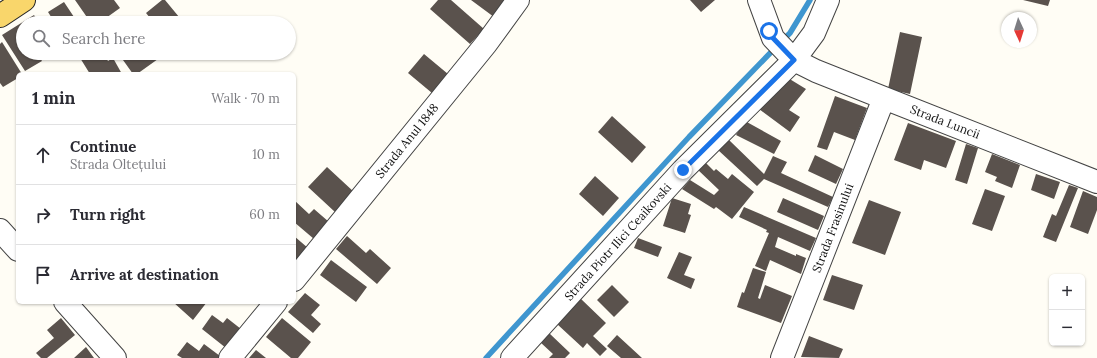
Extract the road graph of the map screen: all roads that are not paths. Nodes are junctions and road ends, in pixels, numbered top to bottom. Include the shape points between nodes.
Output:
1 (24, 0) edge
2 (518, 0) edge
3 (759, 0) edge
4 (828, 0) edge
5 (0, 16) edge
6 (790, 56) junction
7 (884, 98) junction
8 (1097, 182) edge
9 (0, 230) edge
10 (16, 248) edge
11 (296, 278) edge
12 (67, 304) edge
13 (274, 304) edge
14 (115, 358) edge
15 (230, 358) edge
16 (512, 358) edge
17 (782, 358) edge

1 - 5 main road
2 - 11 street, Strada Anul 1848 via 486,44
3 - 6 street, Strada Luncii via 769,31
4 - 6 street, Strada Piotr Ilici Ceaikovski via 814,33
6 - 7 street, Strada Luncii via 816,71
6 - 16 street, Strada Piotr Ilici Ceaikovski
7 - 8 street, Strada Luncii
7 - 17 street, Strada Frasinului
9 - 10 street
12 - 14 street
13 - 15 street

